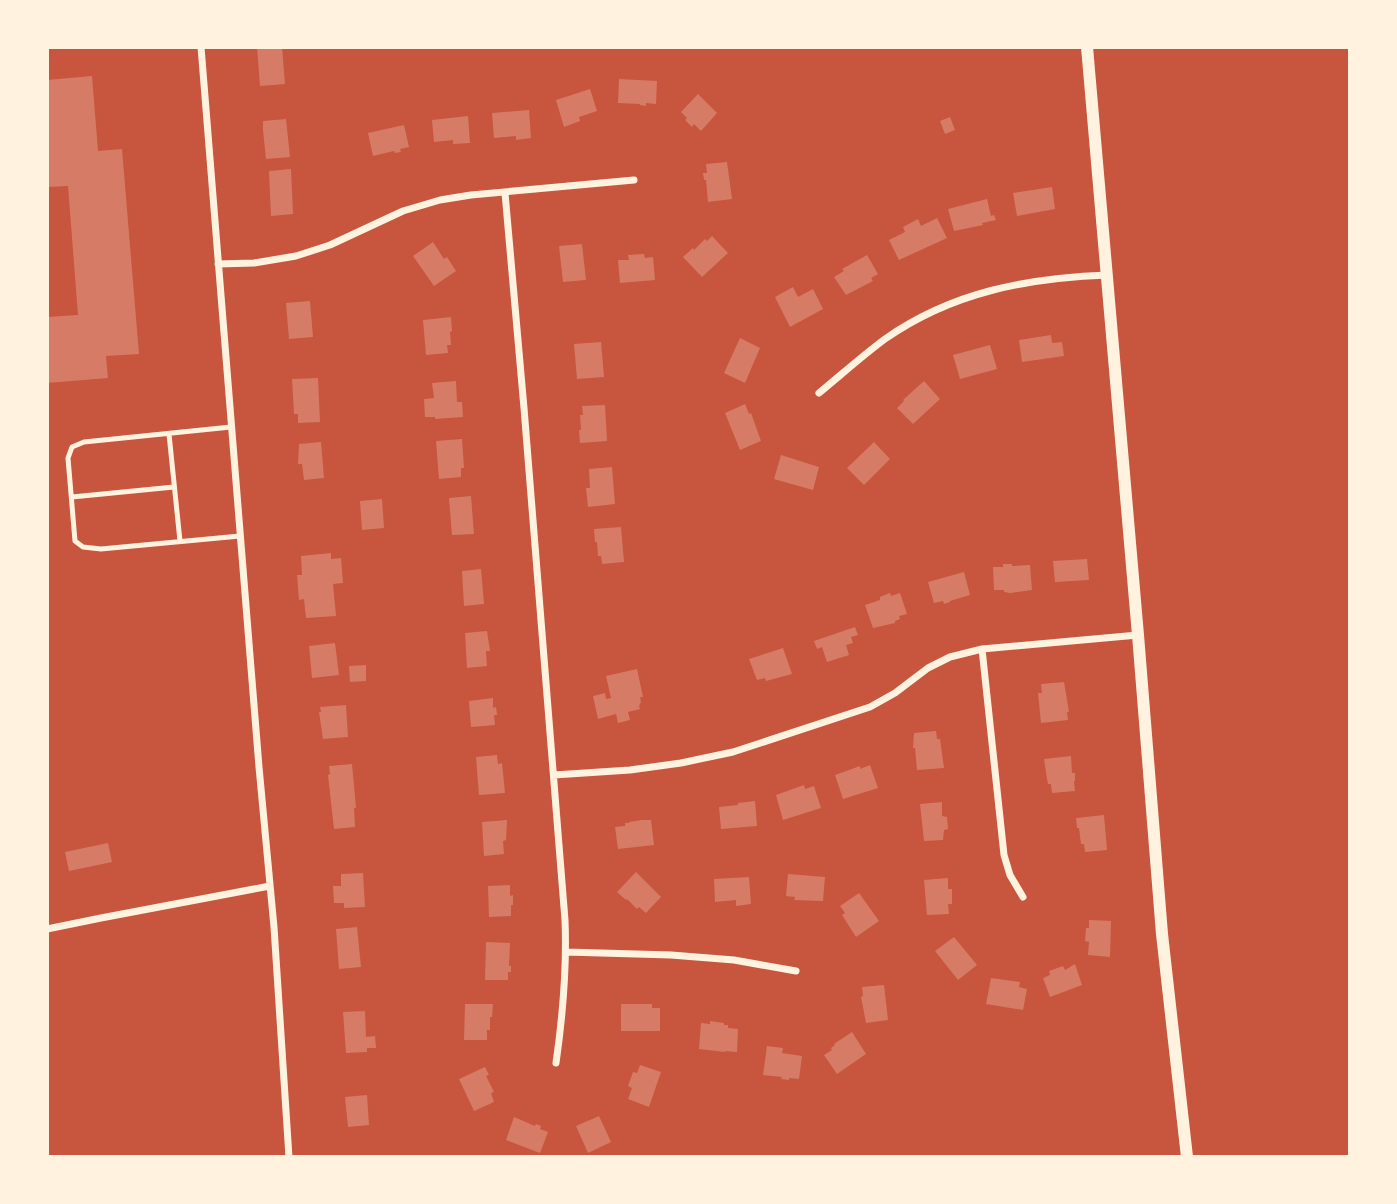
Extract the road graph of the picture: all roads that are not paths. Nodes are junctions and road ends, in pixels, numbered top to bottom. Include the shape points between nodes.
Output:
1 (201, 47) edge
2 (1087, 47) edge
3 (634, 180) dead end
4 (505, 193) junction
5 (218, 264) junction
6 (1108, 275) junction
7 (819, 393) dead end
8 (232, 427) junction
9 (169, 433) junction
10 (174, 487) junction
11 (72, 497) junction
12 (240, 536) junction
13 (180, 541) junction
14 (1138, 635) junction
15 (982, 649) junction
16 (554, 775) junction
17 (270, 886) junction
18 (1023, 897) dead end
19 (47, 929) edge
20 (566, 952) junction
21 (796, 971) dead end
22 (556, 1063) dead end
23 (289, 1157) edge
24 (1186, 1157) edge

1 - 5 street
2 - 6 street
3 - 4 street
4 - 5 street via 440,200 403,211 296,256
4 - 16 street
5 - 8 street
6 - 7 street via 1015,284 951,304 886,339
6 - 14 street
8 - 9 lane
8 - 12 street
9 - 10 lane
9 - 11 lane via 72,447 68,458
10 - 11 lane
10 - 13 lane
11 - 13 lane via 75,541 83,547
12 - 13 lane
12 - 17 street
14 - 15 street
14 - 24 street
15 - 16 street via 928,668 870,707 733,752 681,764
15 - 18 street via 1004,855
16 - 20 street
17 - 19 street
17 - 23 street
20 - 21 street via 734,960
20 - 22 street

